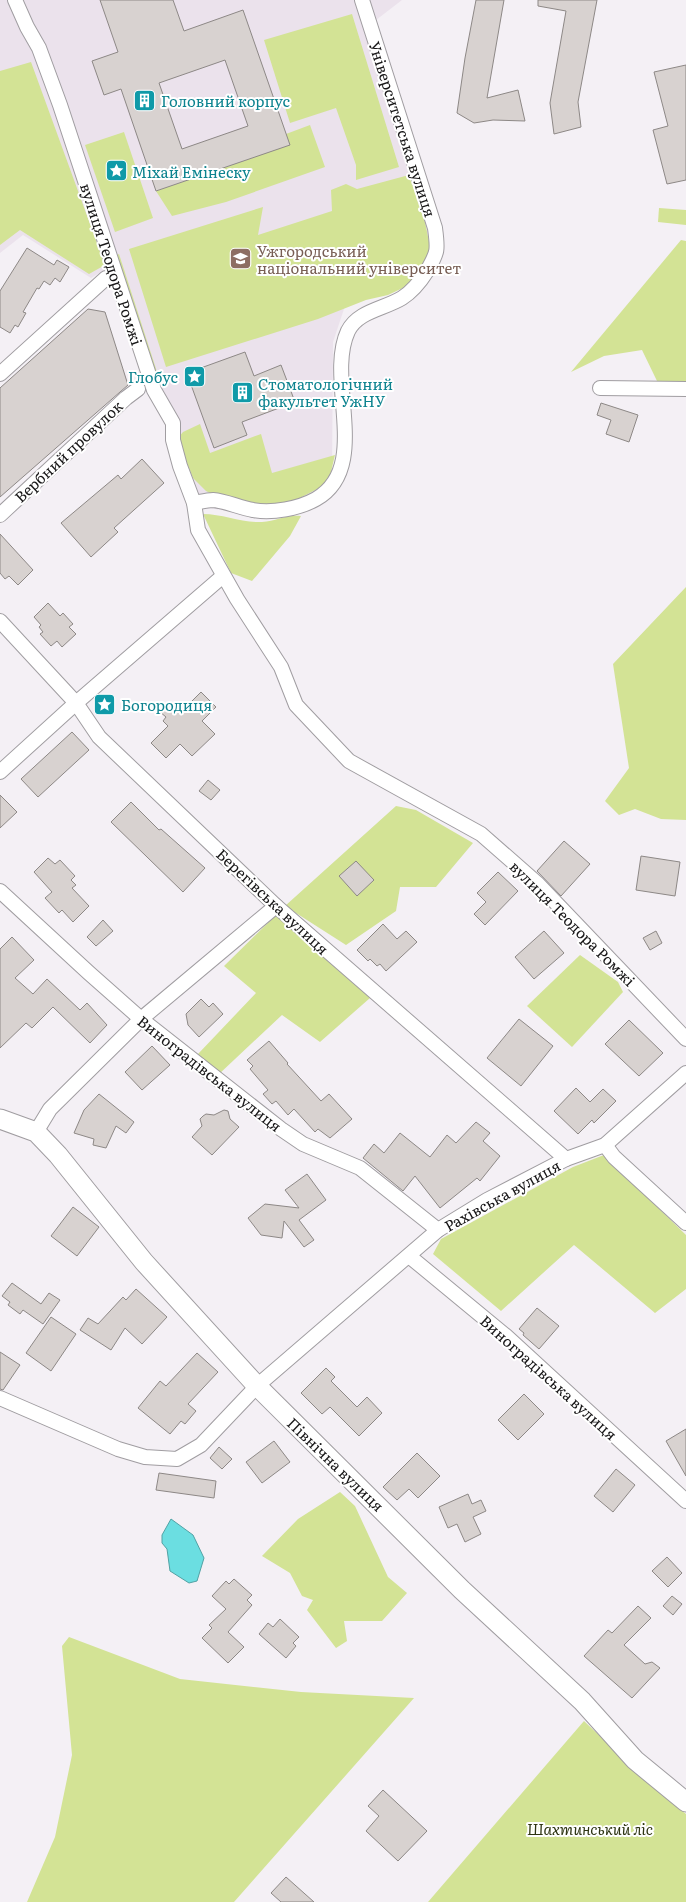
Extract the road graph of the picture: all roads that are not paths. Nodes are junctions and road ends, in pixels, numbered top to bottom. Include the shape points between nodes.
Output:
1 (15, 0) edge
2 (362, 0) edge
3 (106, 278) dead end
4 (0, 374) edge
5 (600, 388) dead end
6 (138, 389) dead end
7 (686, 389) edge
8 (194, 503) junction
9 (0, 515) edge
10 (224, 576) junction
11 (0, 621) edge
12 (76, 703) junction
13 (0, 772) edge
14 (0, 891) edge
15 (276, 906) junction
16 (142, 1019) junction
17 (686, 1039) edge
18 (686, 1073) edge
19 (0, 1119) edge
20 (36, 1132) junction
21 (605, 1145) junction
22 (566, 1160) junction
23 (686, 1223) edge
24 (438, 1230) junction
25 (409, 1256) junction
26 (257, 1386) junction
27 (0, 1398) edge
28 (686, 1501) edge
29 (686, 1802) edge

1 - 8 street, вулиця Теодора Ромжі via 39,48 63,113 154,390 173,424 175,449
2 - 8 street, Університетська вулиця via 435,228 437,255 418,285 401,299 358,318 348,331 341,358 345,447 331,487 316,499 295,507 272,510 255,510 212,500
3 - 4 street
5 - 7 street
6 - 9 street, Вербний провулок
8 - 10 street, вулиця Теодора Ромжі via 198,530
10 - 12 street
10 - 17 street, вулиця Теодора Ромжі via 281,666 296,705 349,761 480,834 538,884
11 - 12 street, Берегівська вулиця
12 - 13 street
12 - 15 street, Берегівська вулиця via 99,736
14 - 16 street, Виноградівська вулиця
15 - 16 street
15 - 22 street, Берегівська вулиця
16 - 20 street via 50,1109
16 - 24 street, Виноградівська вулиця via 281,1129 303,1144 360,1168
18 - 21 street, Рахівська вулиця
19 - 20 street, Північна вулиця
20 - 26 street, Північна вулиця via 144,1262
21 - 22 street, Рахівська вулиця
21 - 23 street
22 - 24 street, Рахівська вулиця via 487,1200
24 - 25 street, Рахівська вулиця
25 - 26 street, Рахівська вулиця
25 - 28 street, Виноградівська вулиця via 506,1336
26 - 27 street, Рахівська вулиця via 201,1445 177,1460 118,1449
26 - 29 street, Північна вулиця via 462,1590 582,1701 636,1760

